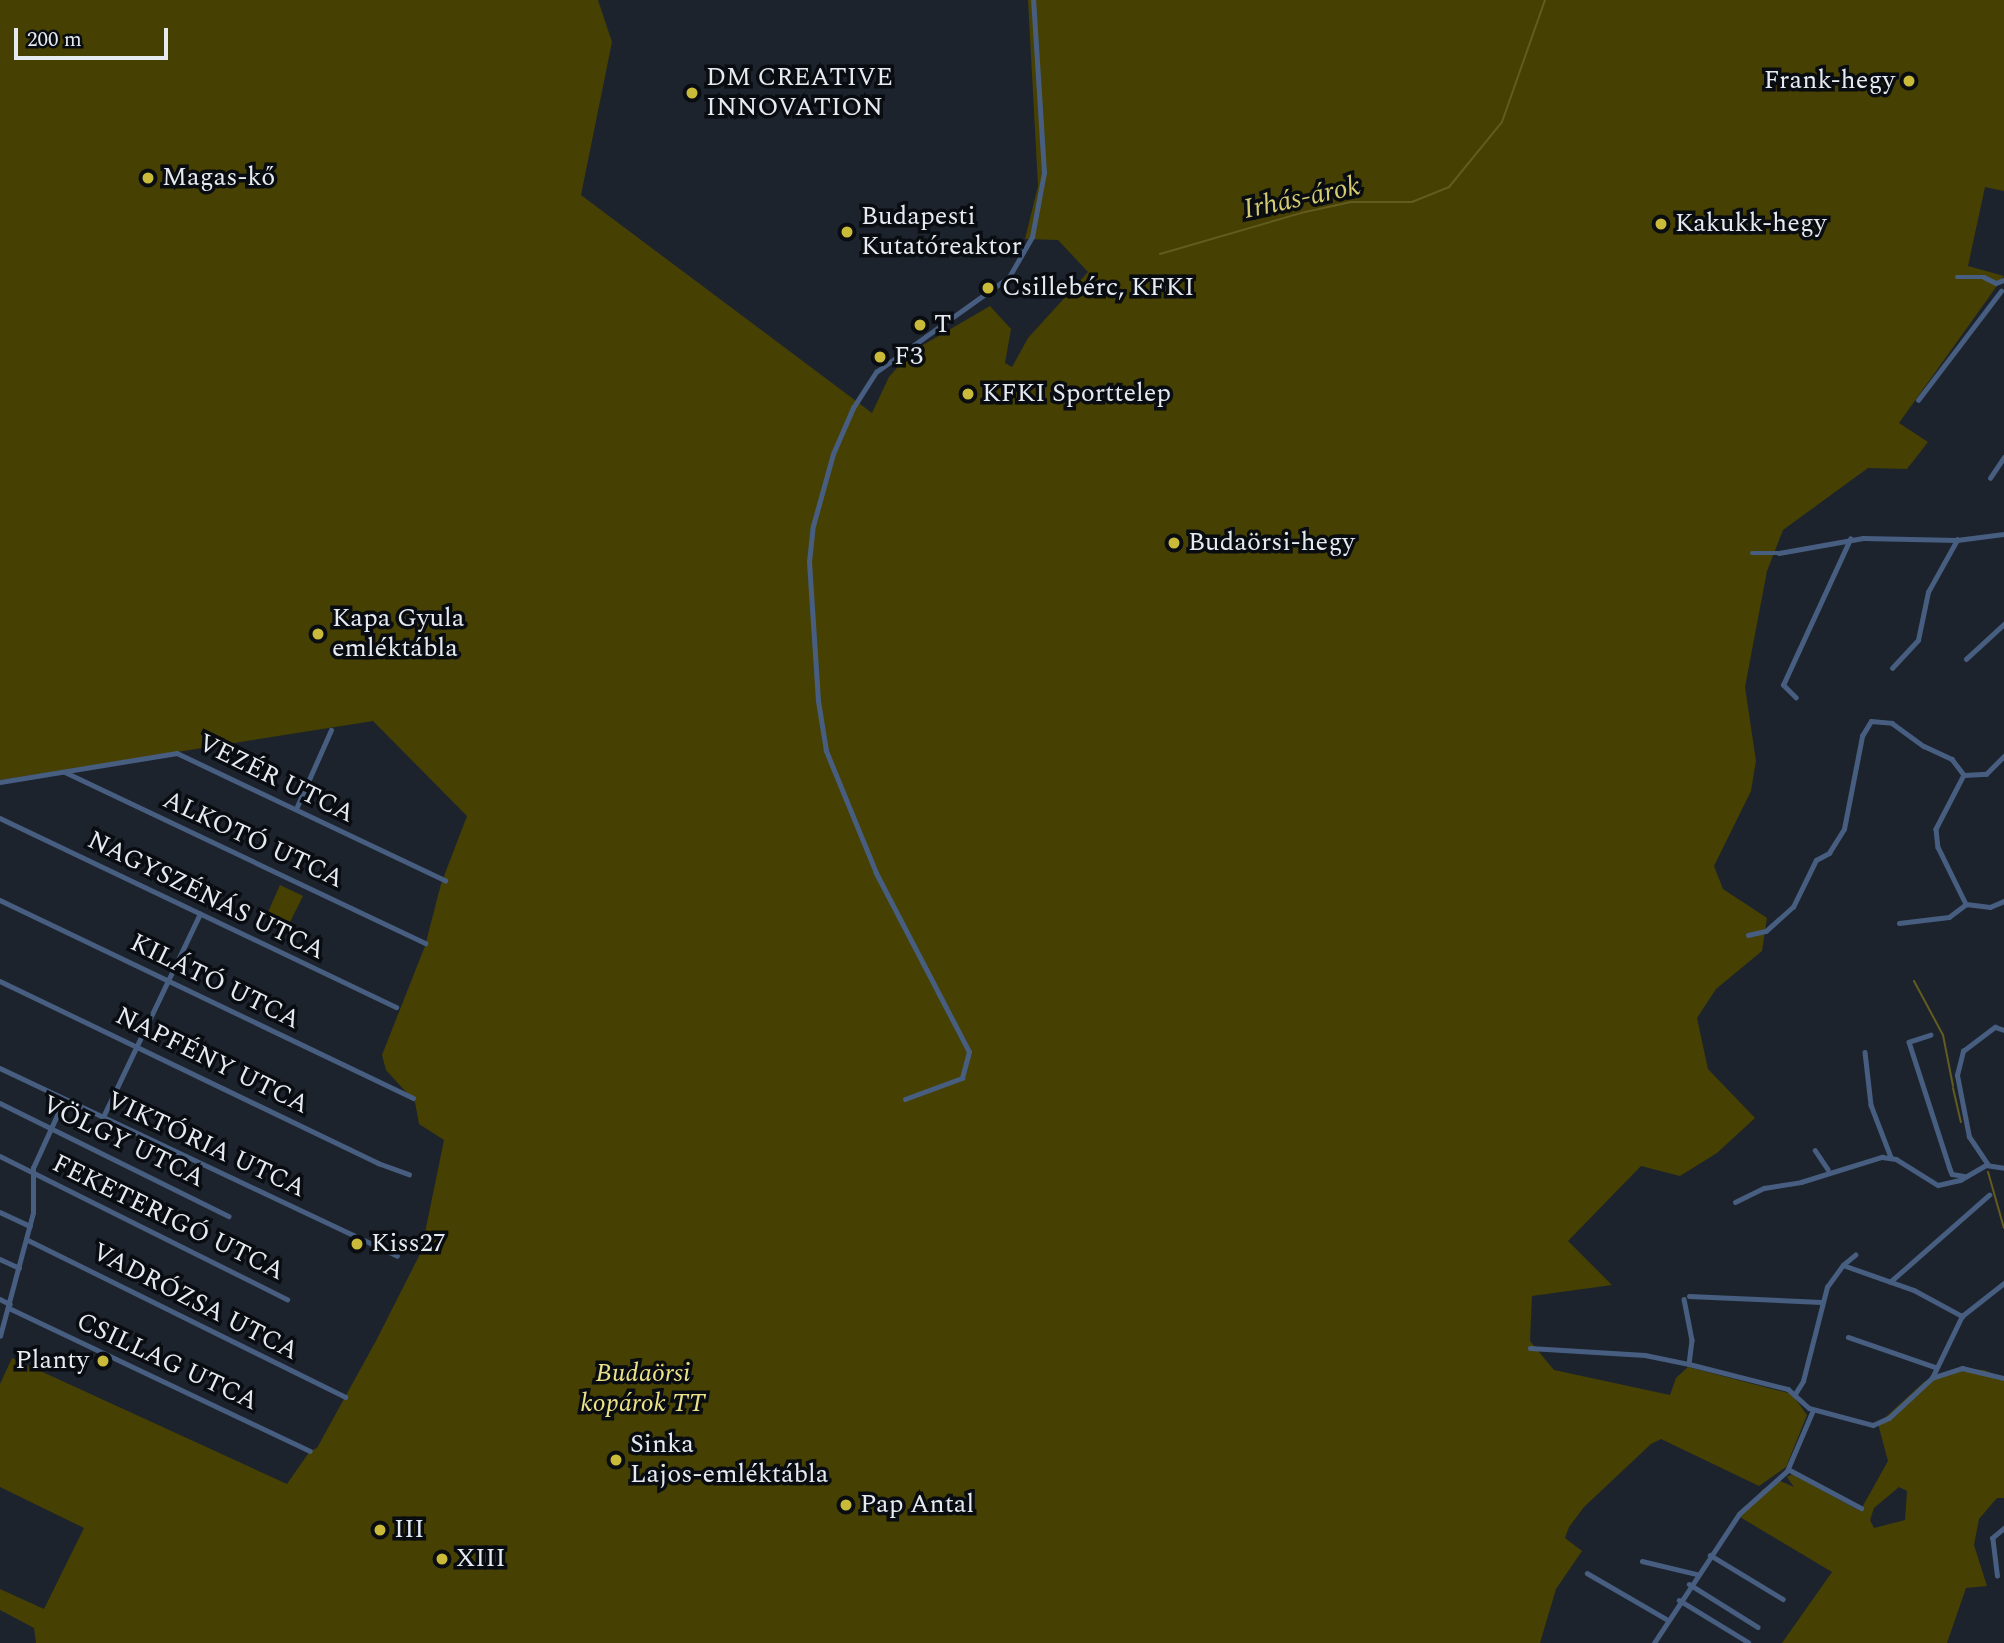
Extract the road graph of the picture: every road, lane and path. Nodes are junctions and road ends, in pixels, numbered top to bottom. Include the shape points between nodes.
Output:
1 (1033, 0) edge
2 (1957, 277) dead end
3 (2004, 280) edge
4 (1998, 283) junction
5 (2002, 291) edge
6 (1918, 400) dead end
7 (2004, 457) edge
8 (1990, 478) dead end
9 (2004, 534) edge
10 (1850, 539) junction
11 (1957, 540) junction
12 (1752, 553) dead end
13 (2004, 624) edge
14 (1966, 659) dead end
15 (1892, 668) dead end
16 (1796, 698) dead end
17 (331, 730) dead end
18 (2004, 756) edge
19 (64, 772) junction
20 (1964, 775) junction
21 (0, 782) edge
22 (296, 809) junction
23 (0, 818) edge
24 (445, 880) dead end
25 (0, 900) edge
26 (2004, 901) edge
27 (1966, 904) junction
28 (200, 914) junction
29 (1899, 923) dead end
30 (1748, 935) dead end
31 (425, 943) dead end
32 (0, 981) edge
33 (169, 981) junction
34 (396, 1007) dead end
35 (2004, 1030) edge
36 (1931, 1035) dead end
37 (138, 1046) junction
38 (1866, 1052) dead end
39 (0, 1068) edge
40 (413, 1098) dead end
41 (905, 1099) dead end
42 (64, 1100) junction
43 (0, 1103) edge
44 (103, 1117) junction
45 (51, 1128) junction
46 (1815, 1150) dead end
47 (0, 1156) edge
48 (1891, 1157) junction
49 (1989, 1165) junction
50 (2004, 1168) edge
51 (1829, 1170) junction
52 (32, 1172) junction
53 (409, 1174) dead end
54 (1970, 1176) junction
55 (1989, 1195) dead end
56 (1735, 1202) dead end
57 (0, 1212) edge
58 (229, 1216) dead end
59 (30, 1226) junction
60 (28, 1240) junction
61 (1855, 1255) dead end
62 (397, 1256) dead end
63 (0, 1259) edge
64 (1843, 1265) junction
65 (19, 1268) junction
66 (1890, 1282) junction
67 (2004, 1283) edge
68 (0, 1299) edge
69 (288, 1299) dead end
70 (1821, 1302) junction
71 (9, 1306) junction
72 (1962, 1316) junction
73 (1, 1327) edge
74 (0, 1336) edge
75 (1848, 1337) dead end
76 (1530, 1348) dead end
77 (1689, 1364) junction
78 (1935, 1367) junction
79 (1932, 1378) junction
80 (2004, 1378) edge
81 (1795, 1394) junction
82 (345, 1397) dead end
83 (1813, 1410) junction
84 (310, 1451) dead end
85 (1788, 1469) junction
86 (1861, 1508) dead end
87 (2004, 1528) edge
88 (1710, 1555) junction
89 (1642, 1560) dead end
90 (1587, 1573) dead end
91 (1696, 1574) junction
92 (1997, 1576) dead end
93 (1689, 1584) junction
94 (1679, 1600) junction
95 (1783, 1600) dead end
96 (1668, 1620) junction
97 (1758, 1627) dead end
98 (1748, 1642) edge
99 (1654, 1643) edge

1 - 41 street via 1044,173 1032,237 1009,276 876,372 842,432 813,526 809,562 822,735 876,873 970,1056 962,1077
2 - 4 street via 1984,277
3 - 4 street
4 - 5 street
5 - 6 street
7 - 8 street
9 - 11 street
10 - 11 street
10 - 12 street via 1779,553
10 - 16 street via 1783,685
11 - 15 street via 1928,592 1918,640
13 - 14 street
17 - 22 street
18 - 20 street via 1986,774
19 - 21 street, VEZÉR UTCA
19 - 22 street, VEZÉR UTCA via 177,752
19 - 31 street, ALKOTÓ UTCA
20 - 27 street via 1936,837
20 - 30 street via 1952,759 1892,723 1871,721 1862,736 1844,829 1829,853 1816,860 1793,907 1766,931
22 - 24 street, VEZÉR UTCA
23 - 28 street, NAGYSZÉNÁS UTCA
25 - 33 street, KILÁTÓ UTCA
26 - 27 street via 1990,906
27 - 29 street via 1950,917
28 - 33 street
28 - 34 street, NAGYSZÉNÁS UTCA
32 - 37 street, NAPFÉNY UTCA
33 - 37 street
33 - 40 street, KILÁTÓ UTCA
35 - 49 street via 1998,1026 1963,1051 1957,1074 1969,1137
36 - 54 street via 1909,1042 1952,1174
37 - 44 street
37 - 53 street, NAPFÉNY UTCA
38 - 48 street via 1871,1105
39 - 42 street, VIKTÓRIA UTCA
42 - 44 street, VIKTÓRIA UTCA
42 - 45 street
43 - 45 street, VÖLGY UTCA
44 - 62 street, VIKTÓRIA UTCA
45 - 52 street
45 - 58 street, VÖLGY UTCA
46 - 51 street
47 - 52 street, FEKETERIGÓ UTCA
48 - 51 street
48 - 54 street via 1938,1185
49 - 50 street
49 - 54 street
51 - 56 street via 1801,1182 1764,1188
52 - 59 street via 35,1205
52 - 69 street, FEKETERIGÓ UTCA
55 - 66 street
57 - 59 street
59 - 60 street
60 - 65 street
60 - 82 street, VADRÓZSA UTCA
61 - 64 street
63 - 65 street
64 - 66 street
64 - 70 street
65 - 71 street
66 - 72 street
67 - 72 street
68 - 71 street, CSILLAG UTCA
70 - 77 street via 1686,1298 1692,1340
70 - 81 street via 1803,1381
71 - 73 street
71 - 84 street, CSILLAG UTCA
72 - 78 street
73 - 74 street
75 - 78 street
76 - 77 street via 1645,1355
77 - 81 street
78 - 79 street
79 - 80 street via 1962,1368
79 - 83 street via 1878,1424
81 - 83 street
83 - 85 street
85 - 86 street
85 - 88 street via 1745,1508
87 - 92 street via 1992,1538
88 - 91 street
88 - 95 street
89 - 91 street
90 - 96 street
91 - 93 street
93 - 94 street
93 - 97 street
94 - 96 street
94 - 98 street
96 - 99 street

